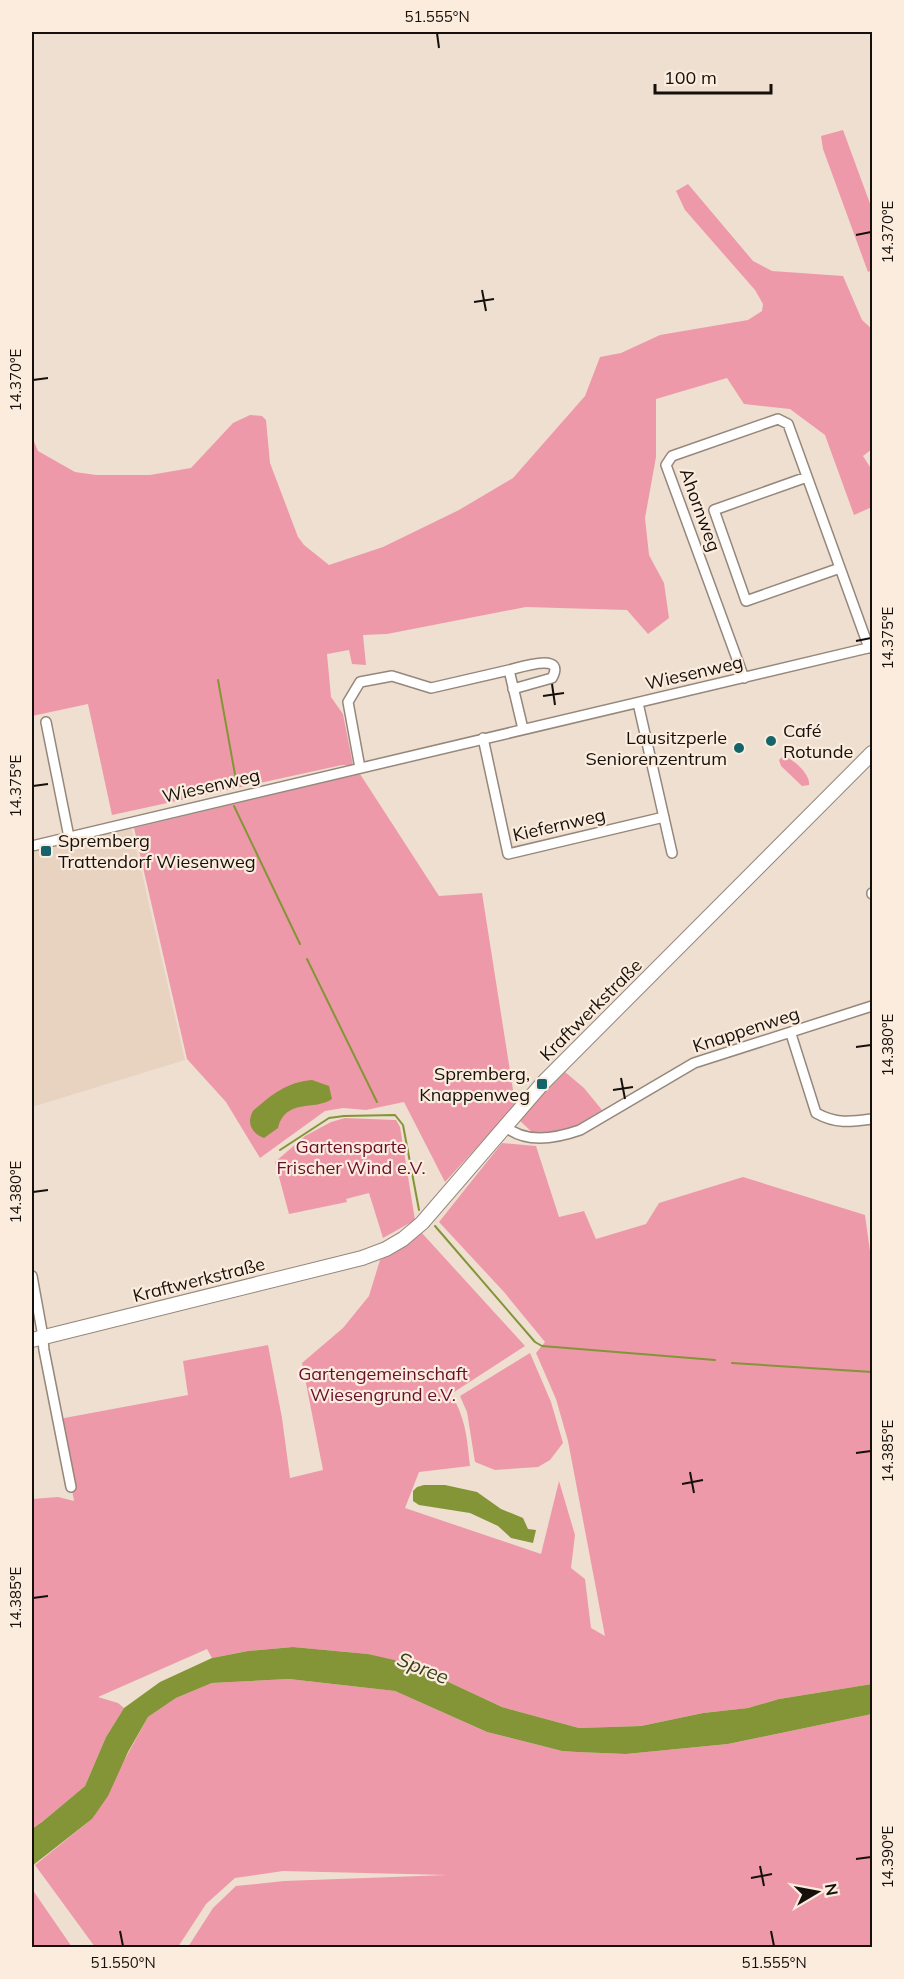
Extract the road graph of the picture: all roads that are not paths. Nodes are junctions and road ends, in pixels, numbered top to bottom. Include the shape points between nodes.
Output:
1 (807, 477) junction
2 (840, 568) junction
3 (871, 647) edge
4 (509, 670) junction
5 (744, 678) junction
6 (513, 689) junction
7 (638, 703) junction
8 (46, 722) dead end
9 (523, 729) junction
10 (483, 738) junction
11 (873, 753) edge
12 (360, 768) junction
13 (664, 818) junction
14 (69, 837) junction
15 (32, 846) edge
16 (672, 853) dead end
17 (873, 1006) edge
18 (791, 1034) junction
19 (873, 1119) edge
20 (505, 1126) junction
21 (32, 1276) edge
22 (37, 1338) edge
23 (71, 1487) dead end

1 - 2 street
1 - 2 street via 714,510 746,601
1 - 5 street, Ahornweg via 788,424 778,419 672,456 666,465
2 - 3 street
3 - 5 street, Wiesenweg
4 - 6 street
4 - 6 street via 543,661 554,668 552,678
4 - 12 street via 431,688 392,676 360,682 348,702
5 - 7 street, Wiesenweg
6 - 9 street
7 - 9 street, Wiesenweg
7 - 13 street
8 - 14 street
9 - 10 street, Wiesenweg
10 - 12 street, Wiesenweg
10 - 13 street, Kiefernweg via 508,854
11 - 20 main road, Kraftwerkstraße via 551,1075
12 - 14 street, Wiesenweg
13 - 16 street
14 - 15 street, Wiesenweg
17 - 18 street, Knappenweg
18 - 19 street via 816,1113 830,1121
18 - 20 street, Knappenweg via 693,1064 566,1135 525,1136
20 - 22 main road, Kraftwerkstraße via 439,1206 386,1249
21 - 22 street
22 - 23 street via 44,1350

